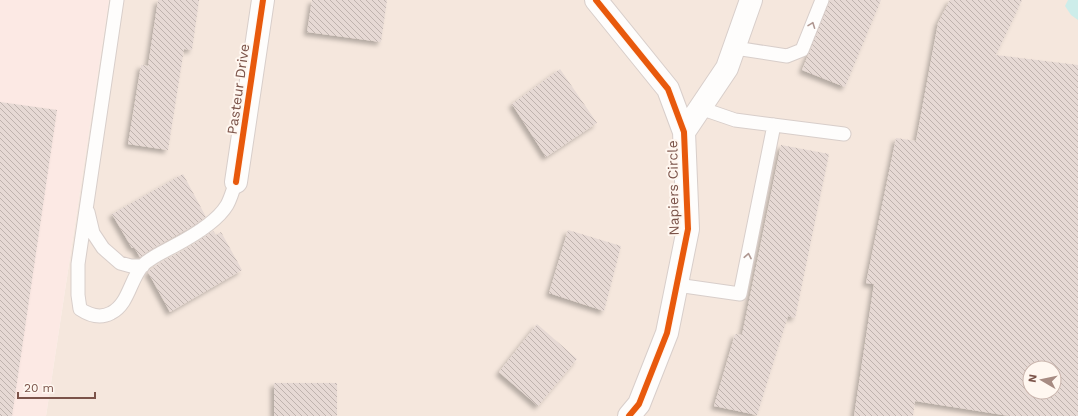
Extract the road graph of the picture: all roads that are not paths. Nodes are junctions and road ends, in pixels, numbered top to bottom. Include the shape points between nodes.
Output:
1 (118, 0) edge
2 (263, 0) edge
3 (596, 0) edge
4 (751, 0) edge
5 (822, 0) edge
6 (735, 48) junction
7 (700, 108) junction
8 (774, 125) junction
9 (684, 132) junction
10 (844, 134) dead end
11 (236, 182) joint
12 (87, 205) junction
13 (143, 266) junction
14 (677, 285) junction
15 (629, 416) edge

1 - 12 lane
2 - 11 street, Pasteur Drive
3 - 9 street, Napiers Circle via 668,89
4 - 6 street
6 -> 5 lane via 787,56 802,50
6 - 7 street via 727,68
7 - 8 lane via 735,120
7 - 9 street
8 - 10 lane
14 -> 8 lane via 740,294
9 - 14 street, Napiers Circle via 688,229
11 - 13 lane via 227,205 217,217 191,237
12 - 13 lane via 93,233 103,248 120,263
12 - 13 lane via 78,264 80,309 89,314 102,316 112,313 123,302
14 - 15 street, Napiers Circle via 667,333 639,404

